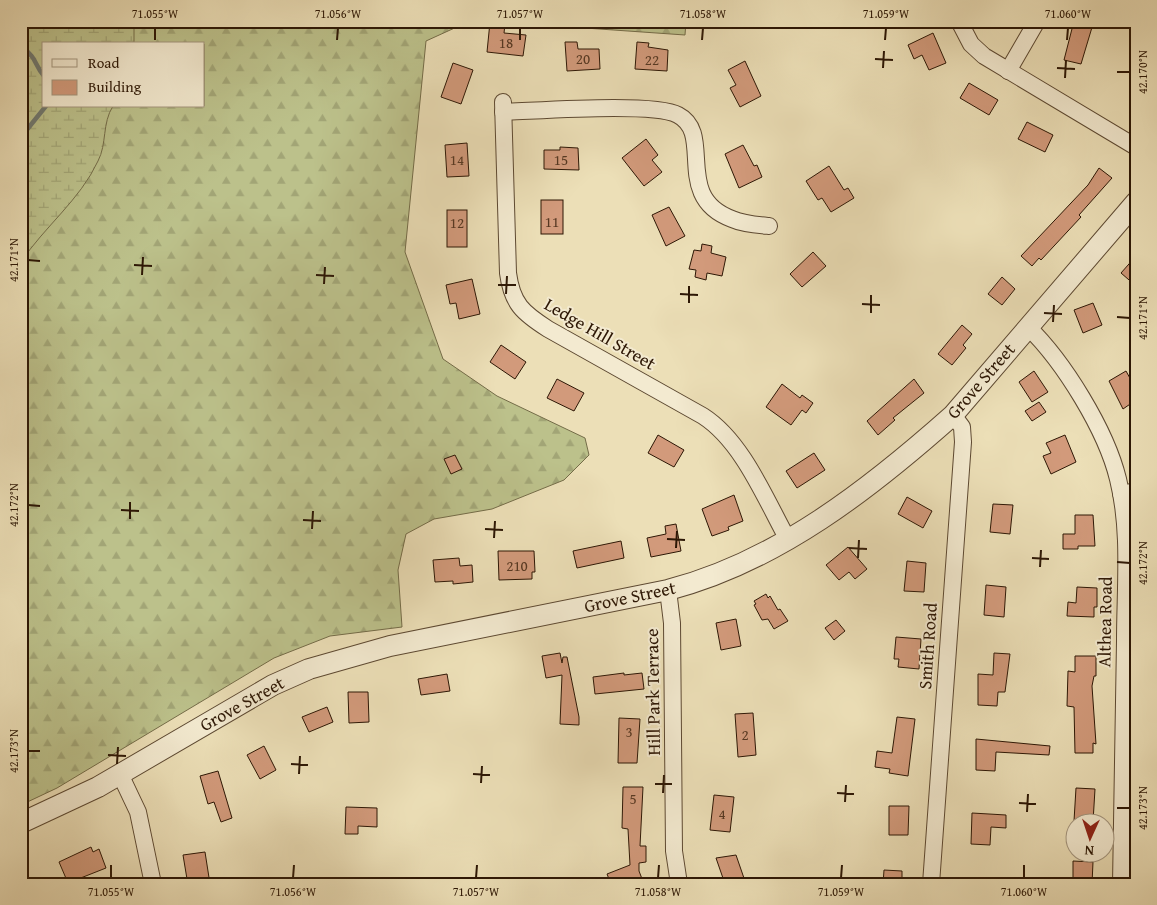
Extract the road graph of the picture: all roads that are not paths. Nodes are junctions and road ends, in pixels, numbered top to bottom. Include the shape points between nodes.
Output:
1 (959, 21) edge
2 (1037, 21) edge
3 (1008, 71) junction
4 (1136, 147) edge
5 (1136, 202) edge
6 (769, 226) dead end
7 (1028, 327) junction
8 (953, 415) junction
9 (1128, 493) edge
10 (787, 538) junction
11 (668, 590) junction
12 (120, 774) junction
13 (21, 823) edge
14 (153, 884) edge
15 (679, 884) edge
16 (931, 884) edge
17 (1121, 884) edge

1 - 3 street via 965,36 977,50
2 - 3 street
3 - 4 street
5 - 7 street, Grove Street
6 - 10 street, Ledge Hill Street via 732,220 704,200 698,186 692,133 685,119 679,115 643,109 503,107 508,273 516,302 548,329 720,428 740,454
7 - 8 street, Grove Street
7 - 9 street, Althea Road via 1054,356 1093,420
8 - 10 street, Grove Street via 875,481
8 - 16 street, Smith Road via 962,427 963,442
9 - 17 street, Althea Road via 1124,523
10 - 11 street, Grove Street via 734,568 700,582
11 - 12 street, Grove Street via 390,646 326,663 273,685
11 - 15 street, Hill Park Terrace via 672,623 674,850
12 - 13 street, Grove Street
12 - 14 street via 138,812

